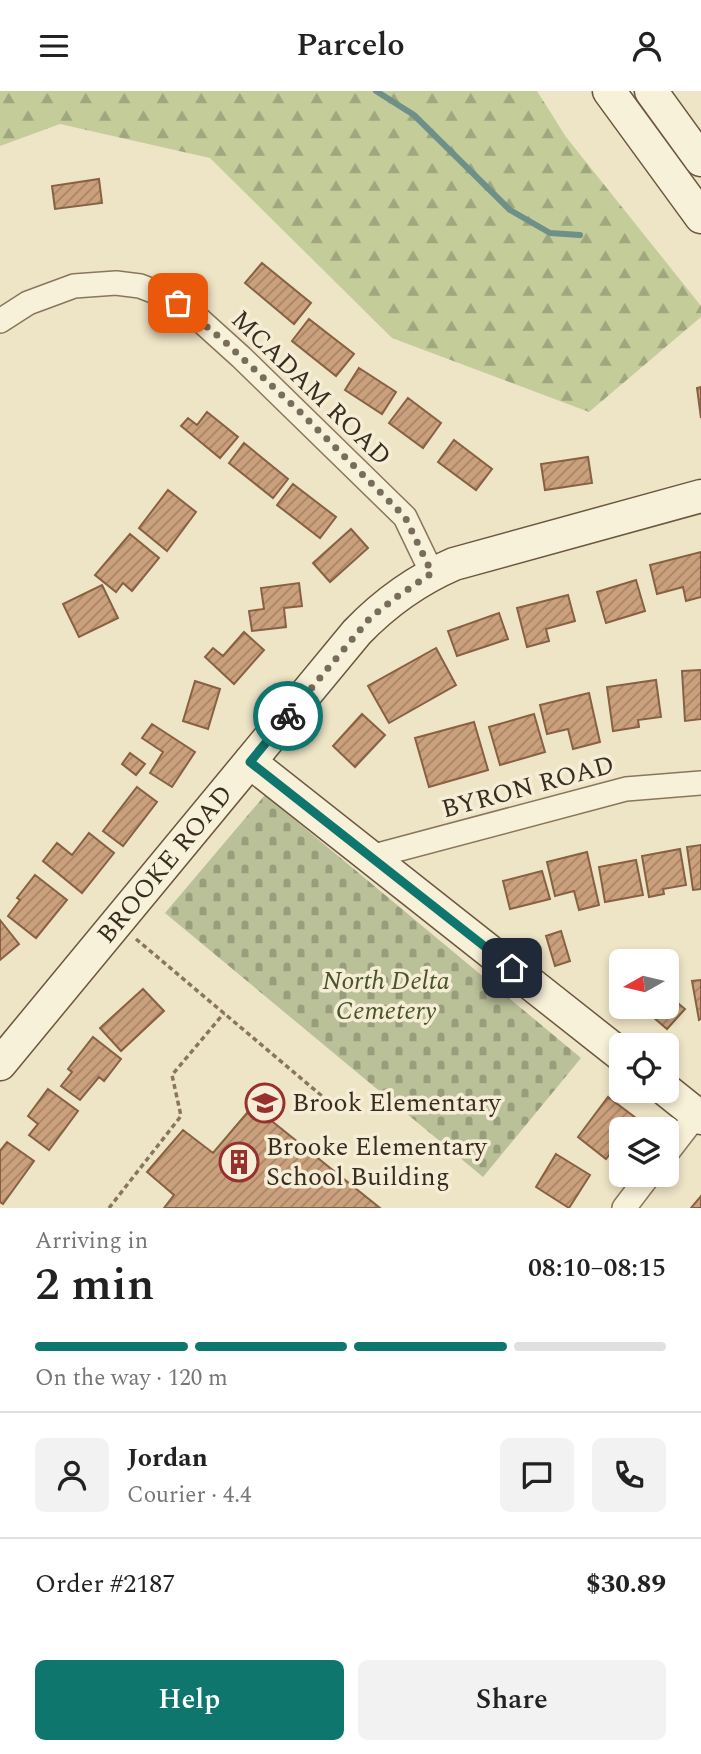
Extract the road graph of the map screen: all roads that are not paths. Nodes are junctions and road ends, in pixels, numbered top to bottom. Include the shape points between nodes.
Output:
1 (609, 91) edge
2 (650, 91) edge
3 (701, 160) edge
4 (701, 217) edge
5 (0, 321) edge
6 (701, 496) edge
7 (432, 573) junction
8 (250, 762) junction
9 (701, 783) edge
10 (370, 857) junction
11 (609, 1046) edge
12 (0, 1063) edge
13 (679, 1099) edge
14 (699, 1114) edge
15 (679, 1138) edge
16 (640, 1187) edge
17 (624, 1208) edge

1 - 4 street
2 - 3 street
5 - 7 street, MCADAM ROAD via 28,303 74,286 116,283 166,296 190,311 241,357 405,517
6 - 7 street, BROOKE ROAD
7 - 8 street, BROOKE ROAD via 370,618
8 - 10 street
8 - 12 street, BROOKE ROAD
9 - 10 street, BYRON ROAD via 626,789
10 - 11 street
13 - 14 street
14 - 15 street
16 - 17 street

